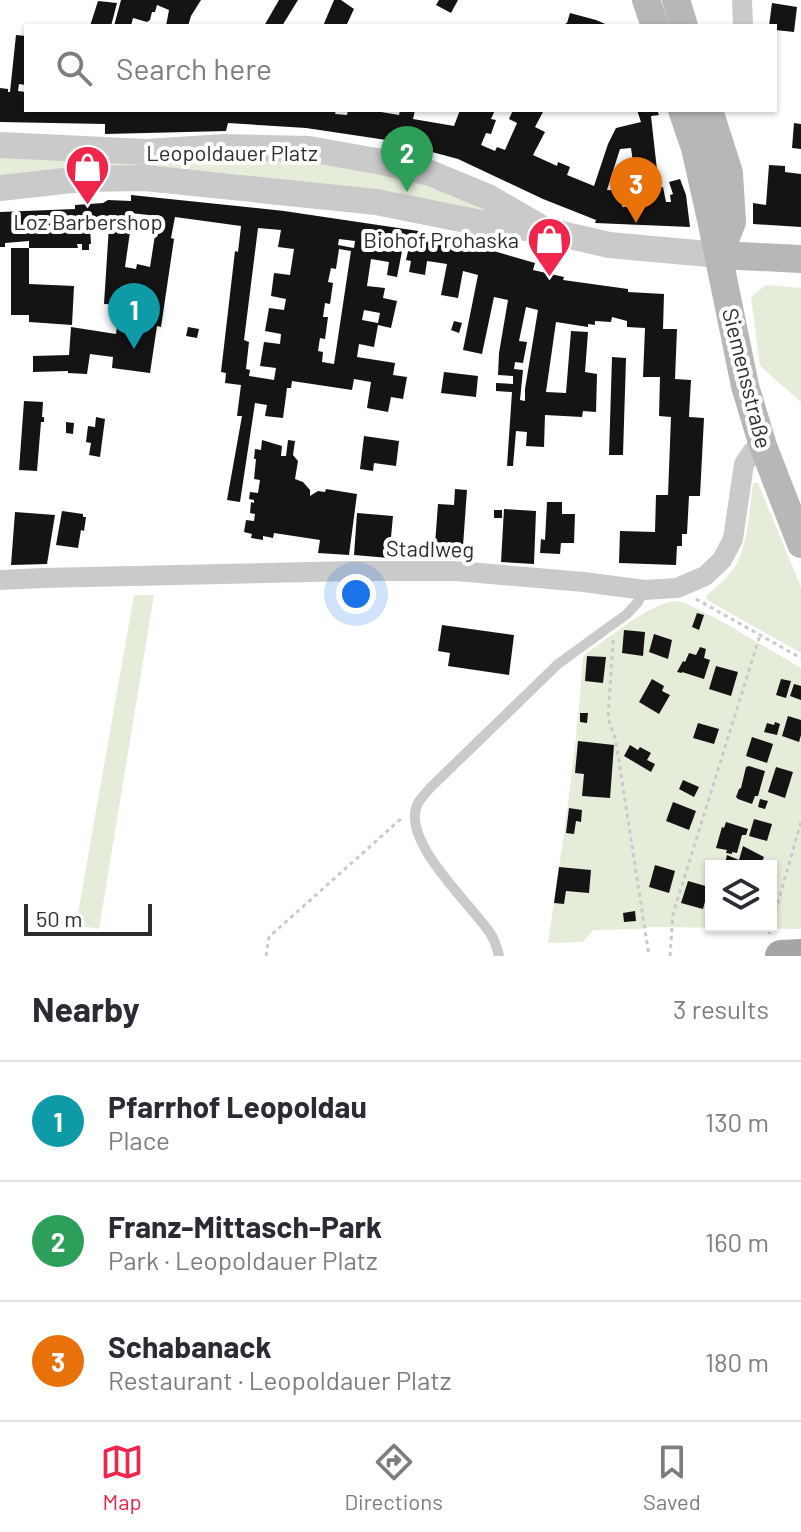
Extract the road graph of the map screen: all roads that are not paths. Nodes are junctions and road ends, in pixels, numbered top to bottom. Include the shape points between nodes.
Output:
1 (646, 0) edge
2 (676, 0) edge
3 (742, 0) edge
4 (654, 24) edge
5 (683, 24) edge
6 (743, 24) edge
7 (683, 112) edge
8 (710, 112) edge
9 (0, 145) edge
10 (0, 188) edge
11 (544, 230) junction
12 (719, 255) junction
13 (801, 259) edge
14 (763, 446) junction
15 (801, 544) edge
16 (0, 580) edge
17 (644, 590) junction
18 (774, 949) edge
19 (801, 955) edge
20 (499, 956) edge

1 - 4 main road
2 - 5 main road
3 - 6 street
7 - 12 main road, Siemensstraße
8 - 12 main road via 731,197 732,222
9 - 11 street, Leopoldauer Platz via 146,152 309,149 430,173 488,197
10 - 11 street, Leopoldauer Platz via 145,178 376,202
11 - 12 street, Leopoldauer Platz via 609,245
12 - 13 main road
12 - 14 main road, Siemensstraße via 745,386
14 - 15 main road, Siemensstraße
14 - 17 street, Stadlweg via 744,464 733,539 722,560 705,576 677,588
16 - 17 street, Stadlweg via 456,571
17 - 20 lane via 627,614 558,664 417,804 419,838 492,934
18 - 19 main road

